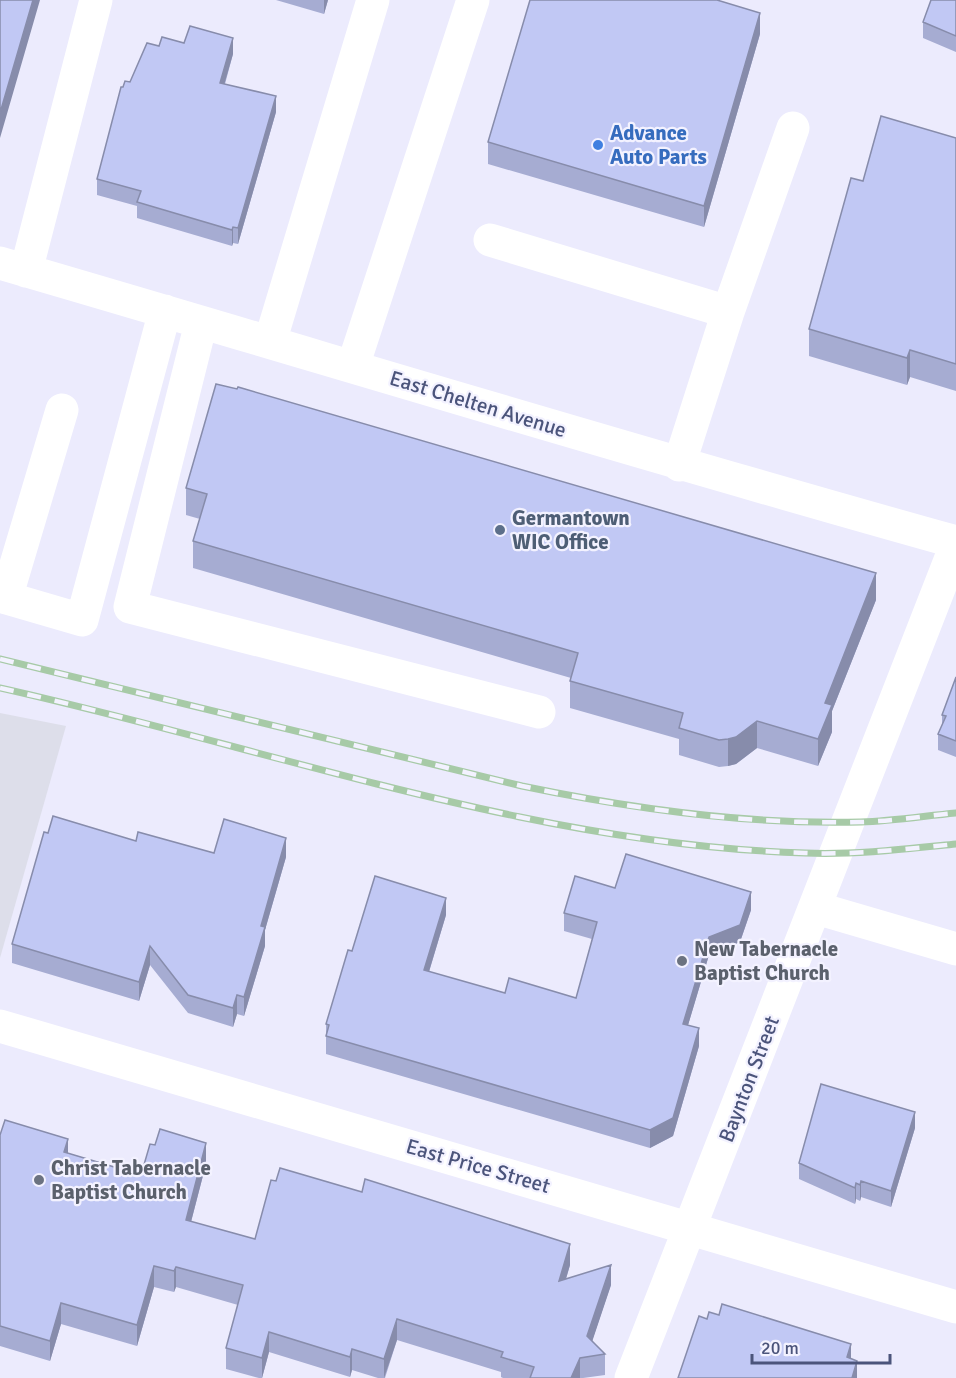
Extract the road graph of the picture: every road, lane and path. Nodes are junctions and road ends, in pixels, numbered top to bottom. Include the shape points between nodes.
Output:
1 (96, 0) edge
2 (374, 0) edge
3 (473, 0) edge
4 (793, 128) dead end
5 (490, 240) dead end
6 (13, 267) edge
7 (165, 311) junction
8 (728, 312) junction
9 (201, 322) junction
10 (270, 342) junction
11 (353, 366) junction
12 (62, 410) dead end
13 (679, 465) junction
14 (956, 543) edge
15 (3, 597) edge
16 (540, 712) dead end
17 (816, 908) junction
18 (956, 949) edge
19 (0, 1026) edge
20 (690, 1229) junction
21 (956, 1307) edge
22 (631, 1378) edge

1 - 6 street
2 - 10 street
3 - 11 street
4 - 8 street
5 - 8 street
6 - 7 street, East Chelten Avenue
7 - 9 street, East Chelten Avenue
7 - 15 street via 82,620
8 - 13 street
9 - 10 street, East Chelten Avenue
9 - 16 street via 130,607
10 - 11 street, East Chelten Avenue
11 - 13 street, East Chelten Avenue
12 - 15 street
13 - 14 street, East Chelten Avenue
14 - 17 street, Baynton Street
17 - 18 street
17 - 20 street, Baynton Street
19 - 20 street, East Price Street
20 - 21 street, East Price Street
20 - 22 street, Baynton Street

